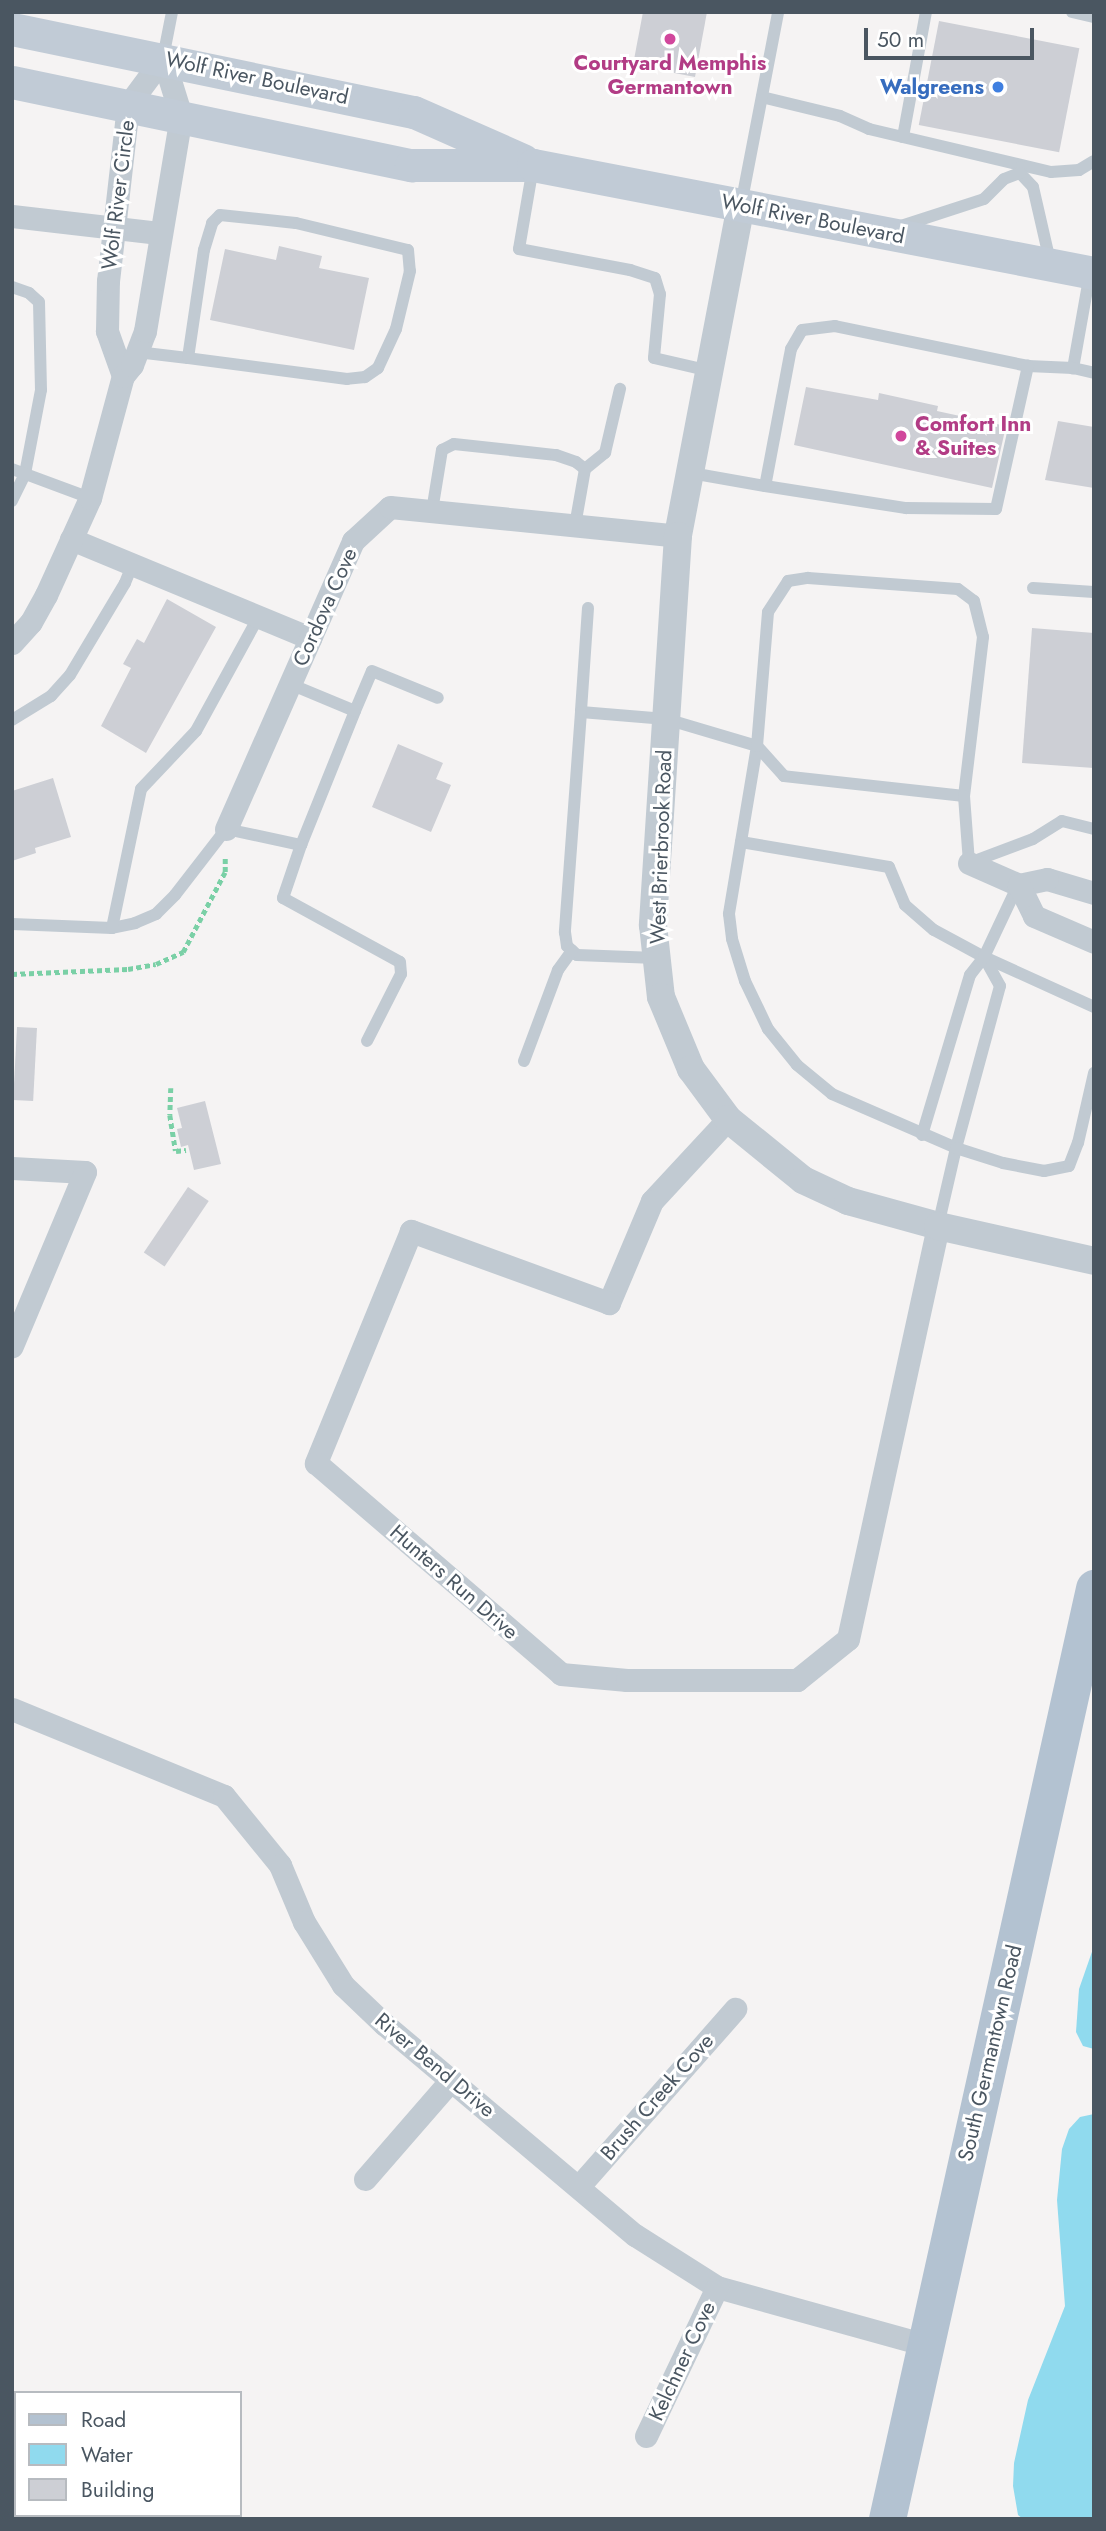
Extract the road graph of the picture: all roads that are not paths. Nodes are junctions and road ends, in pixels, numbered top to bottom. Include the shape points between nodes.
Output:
1 (173, 12) edge
2 (778, 12) edge
3 (926, 12) edge
4 (1072, 12) edge
5 (1094, 17) edge
6 (12, 29) edge
7 (163, 58) junction
8 (12, 82) edge
9 (762, 97) junction
10 (128, 105) junction
11 (181, 116) junction
12 (903, 137) junction
13 (1094, 161) edge
14 (533, 165) junction
15 (1021, 169) junction
16 (741, 205) junction
17 (12, 216) edge
18 (114, 228) junction
19 (883, 232) junction
20 (159, 233) junction
21 (1051, 265) junction
22 (1092, 273) edge
23 (12, 287) edge
24 (137, 352) junction
25 (188, 358) junction
26 (1028, 366) junction
27 (1073, 369) junction
28 (710, 371) junction
29 (1094, 373) edge
30 (123, 376) junction
31 (620, 389) dead end
32 (12, 469) edge
33 (585, 469) junction
34 (691, 473) junction
35 (25, 474) junction
36 (765, 486) junction
37 (90, 498) junction
38 (12, 501) edge
39 (432, 511) junction
40 (575, 526) junction
41 (678, 536) junction
42 (71, 539) junction
43 (132, 564) junction
44 (1033, 588) dead end
45 (1094, 592) edge
46 (588, 608) dead end
47 (258, 616) junction
48 (310, 638) junction
49 (12, 643) edge
50 (290, 684) junction
51 (438, 698) dead end
52 (355, 711) junction
53 (581, 712) junction
54 (666, 719) junction
55 (12, 720) edge
56 (757, 746) junction
57 (964, 796) junction
58 (1094, 829) edge
59 (226, 830) junction
60 (741, 842) junction
61 (301, 845) junction
62 (969, 863) junction
63 (1019, 885) junction
64 (1094, 893) edge
65 (12, 924) edge
66 (113, 928) junction
67 (1094, 942) edge
68 (572, 951) junction
69 (984, 957) junction
70 (656, 958) junction
71 (1094, 1007) edge
72 (367, 1041) dead end
73 (524, 1060) dead end
74 (1094, 1073) edge
75 (728, 1119) junction
76 (922, 1135) junction
77 (956, 1148) junction
78 (12, 1168) edge
79 (938, 1226) junction
80 (1094, 1261) edge
81 (12, 1346) edge
82 (1094, 1588) edge
83 (12, 1709) edge
84 (735, 2009) dead end
85 (451, 2080) junction
86 (365, 2179) dead end
87 (580, 2185) junction
88 (717, 2287) junction
89 (926, 2345) junction
90 (646, 2436) dead end
91 (887, 2519) edge

1 - 7 lane
2 - 9 lane
3 - 12 lane
4 - 5 lane
6 - 7 main road, Wolf River Boulevard
7 - 10 street, Wolf River Circle
7 - 11 street
7 - 14 main road, Wolf River Boulevard via 414,112
8 - 10 main road, Wolf River Boulevard
9 - 12 lane
9 - 16 lane
10 - 11 main road, Wolf River Boulevard
10 - 18 street, Wolf River Circle
11 - 14 main road, Wolf River Boulevard via 411,165
11 - 20 street
12 - 15 lane
13 - 15 lane via 1079,170
14 - 16 main road, Wolf River Boulevard
14 - 28 lane via 519,249 655,278 660,295 654,358
15 - 19 lane via 984,199
15 - 21 lane via 1033,187
16 - 19 main road, Wolf River Boulevard
16 - 28 street, West Brierbrook Road
17 - 18 street
18 - 20 street
18 - 30 street, Wolf River Circle via 107,331
19 - 21 main road, Wolf River Boulevard
20 - 24 street via 145,331
21 - 22 main road, Wolf River Boulevard
22 - 27 lane
23 - 35 lane via 39,302 41,390
24 - 25 lane
24 - 30 street
25 - 25 lane via 204,250 212,223 220,215 296,223 408,250 410,271 396,329 378,368 365,377 347,379
26 - 27 lane
26 - 36 lane via 996,509 906,508
26 - 36 lane via 835,326 803,330 791,349
27 - 29 lane
28 - 34 street, West Brierbrook Road
30 - 37 street
31 - 33 lane via 605,453
32 - 35 lane
33 - 39 lane via 555,455 454,444 442,450
33 - 40 lane
34 - 36 lane
34 - 41 street, West Brierbrook Road
35 - 37 lane
35 - 38 lane
37 - 42 street
39 - 40 street, Cordova Cove
39 - 48 street, Cordova Cove via 390,507 353,541
40 - 41 street, Cordova Cove
41 - 54 street, West Brierbrook Road
42 - 43 street
42 - 49 street via 31,622
43 - 47 street
43 - 55 lane via 70,676 51,696
44 - 45 lane
46 - 53 lane
47 - 48 street
47 - 66 lane via 196,731 141,789
48 - 50 street, Cordova Cove
50 - 52 lane
50 - 59 street, Cordova Cove
51 - 52 lane via 372,671
52 - 61 lane
53 - 54 lane
53 - 68 lane via 565,932
54 - 56 lane
54 - 70 street, West Brierbrook Road via 653,925
56 - 57 lane via 784,776
56 - 57 lane via 768,612 788,581 808,578 958,589 974,601 983,638
56 - 60 lane
57 - 62 lane
58 - 62 lane via 1062,821 1032,839
59 - 61 lane
59 - 66 lane via 156,914
60 - 69 lane via 889,867 905,905 934,930
60 - 76 lane via 729,914 732,939 745,981 768,1029 797,1065 832,1094
61 - 72 lane via 283,898 400,962 401,974
62 - 63 street
63 - 64 street via 1047,879
63 - 67 street via 1034,916
63 - 69 lane
65 - 66 lane
68 - 70 lane via 576,955
68 - 73 lane via 558,970
69 - 71 lane
69 - 76 lane via 970,975
69 - 77 lane via 1000,986
70 - 75 street, West Brierbrook Road via 661,997 691,1069
74 - 77 lane via 1069,1166 1044,1171
75 - 79 street, West Brierbrook Road via 803,1180 848,1201
75 - 79 street, Hunters Run Drive via 652,1201 609,1303 411,1231 316,1462 561,1674 626,1680 797,1680 848,1639
76 - 77 lane
77 - 79 lane
78 - 81 street via 85,1172
79 - 80 street, West Brierbrook Road
82 - 89 main road, South Germantown Road
83 - 85 street, River Bend Drive via 224,1796 280,1865 304,1922 343,1986
84 - 87 street, Brush Creek Cove
85 - 86 street
85 - 87 street, River Bend Drive
87 - 88 street, River Bend Drive via 635,2235
88 - 89 street, River Bend Drive
88 - 90 street, Kelchner Cove
89 - 91 main road, South Germantown Road

